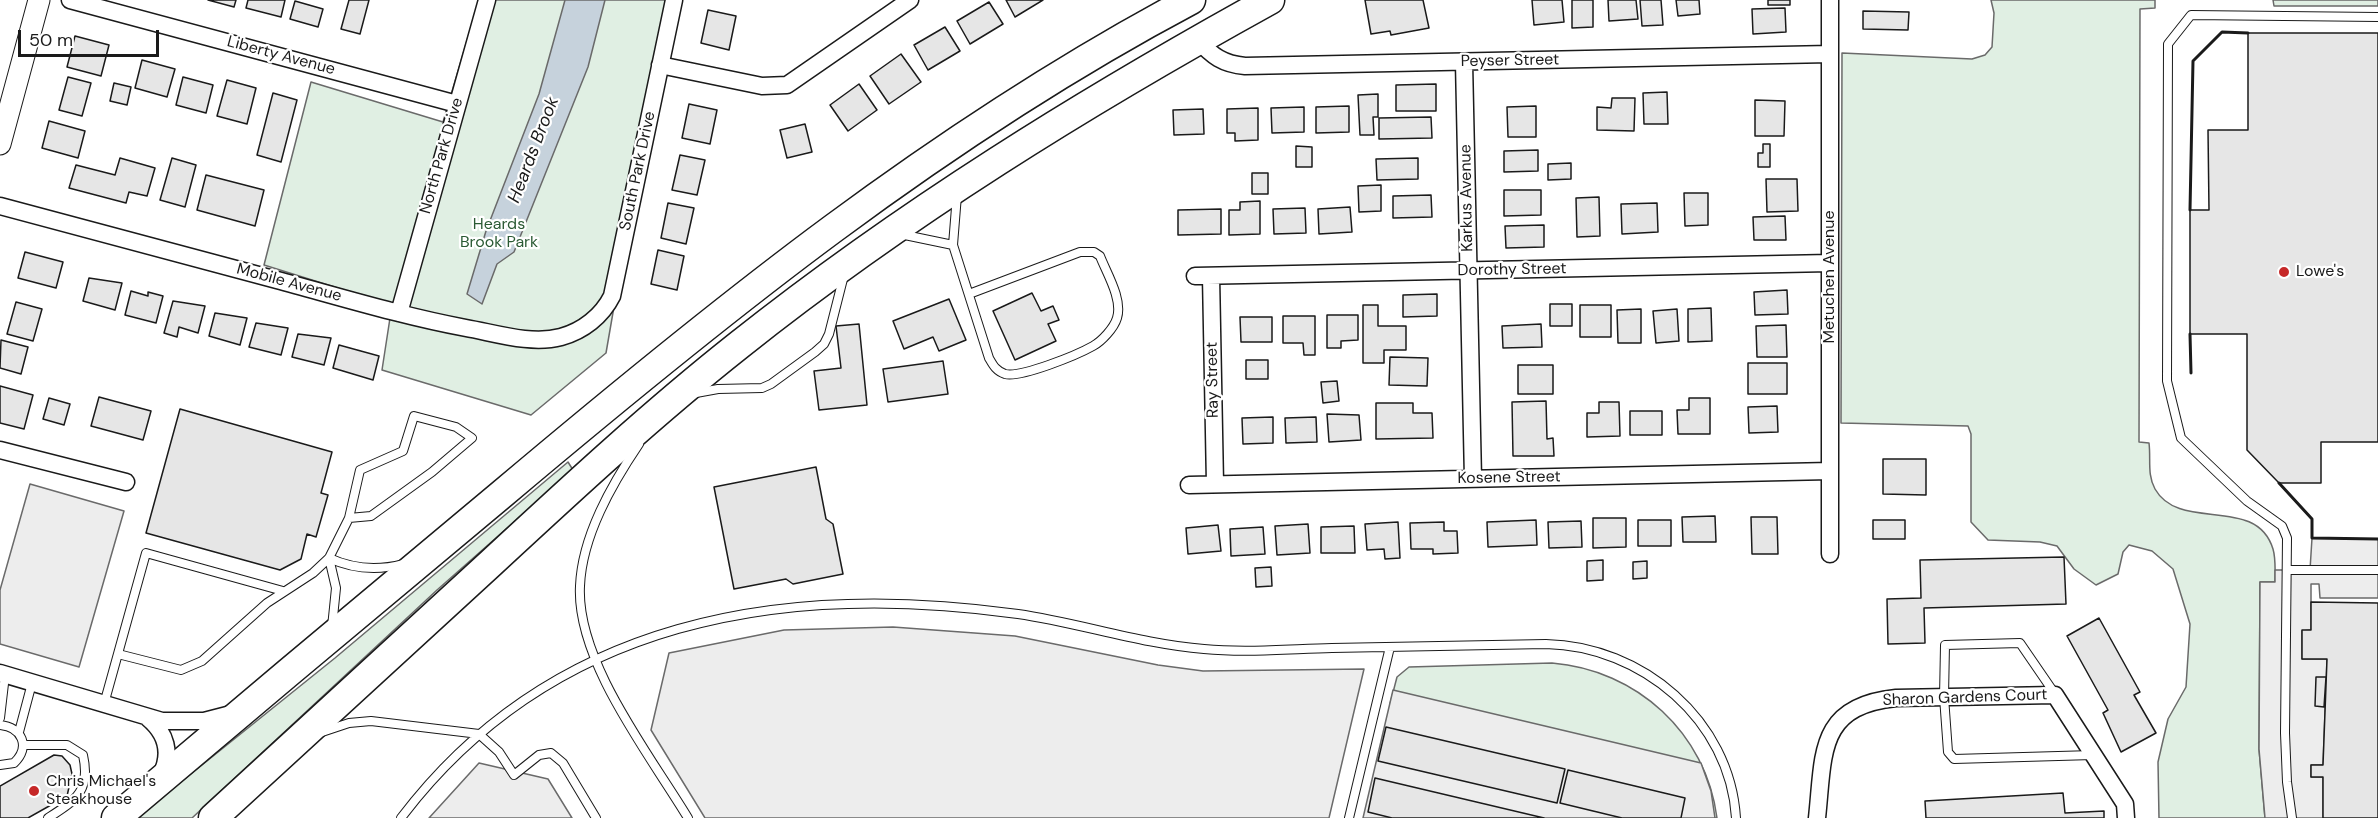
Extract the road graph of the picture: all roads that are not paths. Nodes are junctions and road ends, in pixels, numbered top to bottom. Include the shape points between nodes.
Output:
1 (39, 0) edge
2 (70, 0) edge
3 (487, 0) edge
4 (674, 0) edge
5 (910, 0) edge
6 (1191, 0) edge
7 (1270, 0) edge
8 (1830, 0) edge
9 (2378, 16) edge
10 (1198, 40) junction
11 (1830, 54) junction
12 (1464, 62) junction
13 (660, 65) junction
14 (457, 104) junction
15 (0, 144) edge
16 (958, 186) junction
17 (0, 206) edge
18 (891, 232) junction
19 (953, 245) junction
20 (848, 263) junction
21 (1830, 264) junction
22 (1468, 271) junction
23 (1203, 276) joint
24 (969, 294) junction
25 (399, 313) junction
26 (580, 330) joint
27 (662, 410) junction
28 (0, 450) edge
29 (1830, 471) junction
30 (1473, 479) junction
31 (126, 482) dead end
32 (1215, 484) junction
33 (1189, 485) dead end
34 (349, 518) junction
35 (1830, 554) dead end
36 (429, 555) junction
37 (329, 558) junction
38 (2287, 570) junction
39 (2378, 570) edge
40 (283, 591) junction
41 (330, 637) junction
42 (1390, 647) junction
43 (118, 654) junction
44 (595, 658) junction
45 (3, 674) edge
46 (32, 682) junction
47 (2055, 695) junction
48 (1944, 697) junction
49 (104, 705) junction
50 (249, 706) junction
51 (0, 718) edge
52 (148, 718) junction
53 (0, 725) edge
54 (19, 732) junction
55 (478, 734) junction
56 (296, 741) junction
57 (24, 745) junction
58 (2094, 755) junction
59 (0, 765) edge
60 (158, 783) junction
61 (48, 818) edge
62 (116, 818) edge
63 (213, 818) edge
64 (401, 818) edge
65 (596, 818) edge
66 (688, 818) edge
67 (1348, 818) edge
68 (1736, 818) edge
69 (1817, 818) edge
70 (2126, 818) edge
71 (2292, 818) edge

1 - 15 street
2 - 14 street, Liberty Avenue
3 - 14 street, North Park Drive
4 - 13 street, South Park Drive
5 - 13 street via 787,85 762,86
6 - 36 highway via 1012,105 832,228 667,355
7 - 10 highway
8 - 11 street, Metuchen Avenue
9 - 38 lane via 2191,15 2168,44 2167,381 2181,438 2247,501 2282,526 2287,538
10 - 12 street, Peyser Street via 1215,58 1233,65
10 - 16 highway
11 - 12 street, Peyser Street
11 - 21 street, Metuchen Avenue
12 - 22 street, Karkus Avenue
13 - 26 street, South Park Drive via 612,296 606,309
14 - 25 street, North Park Drive
16 - 18 highway
16 - 19 lane
17 - 25 street, Mobile Avenue
18 - 19 lane
18 - 20 highway
19 - 24 lane
20 - 27 highway
20 - 27 lane via 829,334 815,352 762,388 688,395
21 - 22 street, Dorothy Street
21 - 29 street, Metuchen Avenue
22 - 23 street, Dorothy Street
22 - 30 street, Karkus Avenue
23 - 32 street, Ray Street
24 - 24 lane via 989,358 995,369 1006,374 1022,374 1094,345 1118,317 1116,298 1100,256 1094,252 1080,252
25 - 26 street, Mobile Avenue via 533,339 560,338
27 - 44 lane via 623,470 583,560 581,609
27 - 56 highway
28 - 31 street
29 - 30 street, Kosene Street
29 - 35 street, Metuchen Avenue
30 - 32 street, Kosene Street
32 - 33 street, Kosene Street
34 - 34 lane via 360,470 403,451 414,416 456,427 472,438 371,516
34 - 37 lane
36 - 37 lane via 376,568 349,566
36 - 41 highway
37 - 40 lane via 314,573
37 - 41 lane via 336,588
38 - 39 lane
38 - 71 lane via 2285,733
40 - 43 lane via 191,668 169,668
40 - 43 lane via 146,553
41 - 50 highway
42 - 44 lane via 1205,649 1019,615 883,605 800,607 744,614 652,636
42 - 67 lane
42 - 68 lane via 1560,644 1588,648 1626,662 1660,682 1701,723 1724,763
43 - 49 lane
44 - 55 lane via 538,690
44 - 66 lane via 608,687
45 - 46 street
45 - 51 lane
46 - 49 street
46 - 54 lane
47 - 48 street, Sharon Gardens Court
47 - 48 lane via 2020,643 1946,645
47 - 58 street, Sharon Gardens Court
48 - 58 lane via 1948,752 1954,759
48 - 69 street, Sharon Gardens Court via 1874,700 1851,710 1835,724 1824,747
49 - 52 street
50 - 52 street via 204,721
50 - 60 highway
52 - 60 street via 161,731 167,749 165,769
53 - 54 lane
54 - 57 lane
55 - 56 lane via 371,721 349,723
55 - 64 lane
55 - 65 lane via 499,752 514,776 543,753 555,755
56 - 63 highway
57 - 59 lane via 14,763
57 - 61 lane via 67,745 83,755 87,772 79,796
58 - 70 street, Sharon Gardens Court via 2125,804
60 - 62 highway

